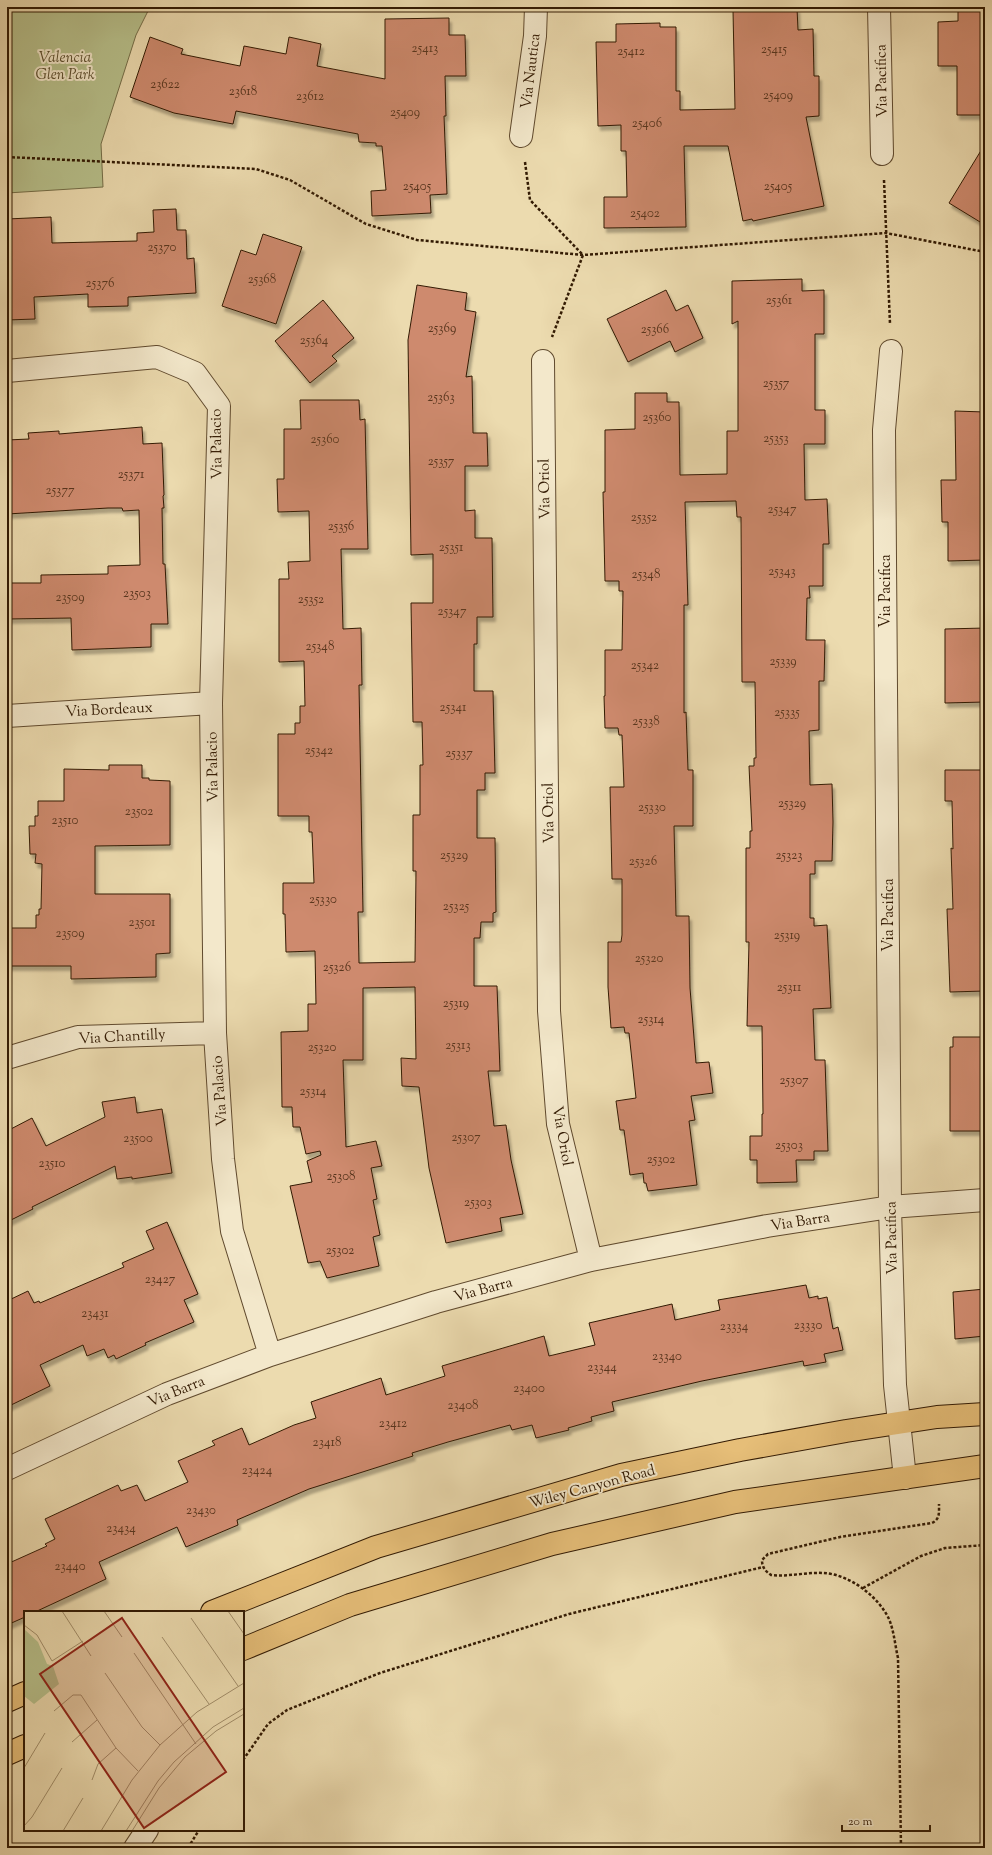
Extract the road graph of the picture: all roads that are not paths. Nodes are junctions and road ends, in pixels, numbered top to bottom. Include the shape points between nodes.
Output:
1 (536, 7) edge
2 (879, 7) edge
3 (521, 136) road end
4 (882, 154) road end
5 (891, 351) road end
6 (543, 361) road end
7 (7, 371) edge
8 (211, 702) junction
9 (7, 716) edge
10 (215, 1033) junction
11 (7, 1058) edge
12 (985, 1200) edge
13 (890, 1207) junction
14 (591, 1260) junction
15 (270, 1355) junction
16 (985, 1414) edge
17 (899, 1422) junction
18 (985, 1466) edge
19 (7, 1469) edge
20 (905, 1478) junction
21 (214, 1611) edge
22 (244, 1649) edge
23 (24, 1693) edge
24 (7, 1701) edge
25 (24, 1746) edge
26 (7, 1754) edge
27 (146, 1831) edge
28 (135, 1848) edge

1 - 3 street, Via Nautica via 535,36
2 - 4 street, Via Pacifica
5 - 13 street, Via Pacifica via 884,430
6 - 14 street, Via Oriol via 549,1012 558,1124
7 - 8 street, Via Palacio via 157,358 195,373 218,406
8 - 9 street, Via Bordeaux
8 - 10 street, Via Palacio
10 - 11 street, Via Chantilly via 78,1037
10 - 15 street, Via Palacio via 223,1159 232,1231
12 - 13 street, Via Barra
13 - 14 street, Via Barra via 767,1226
13 - 17 street, Via Pacifica via 895,1385
14 - 15 street, Via Barra via 436,1302
15 - 19 street, Via Barra via 167,1394
16 - 17 main road, Wiley Canyon Road
17 - 20 street, Via Pacifica
17 - 21 main road, Wiley Canyon Road via 740,1450 621,1476 376,1546
18 - 20 main road
20 - 22 main road via 735,1502 552,1544 350,1605
23 - 24 main road
25 - 26 main road
27 - 28 street

